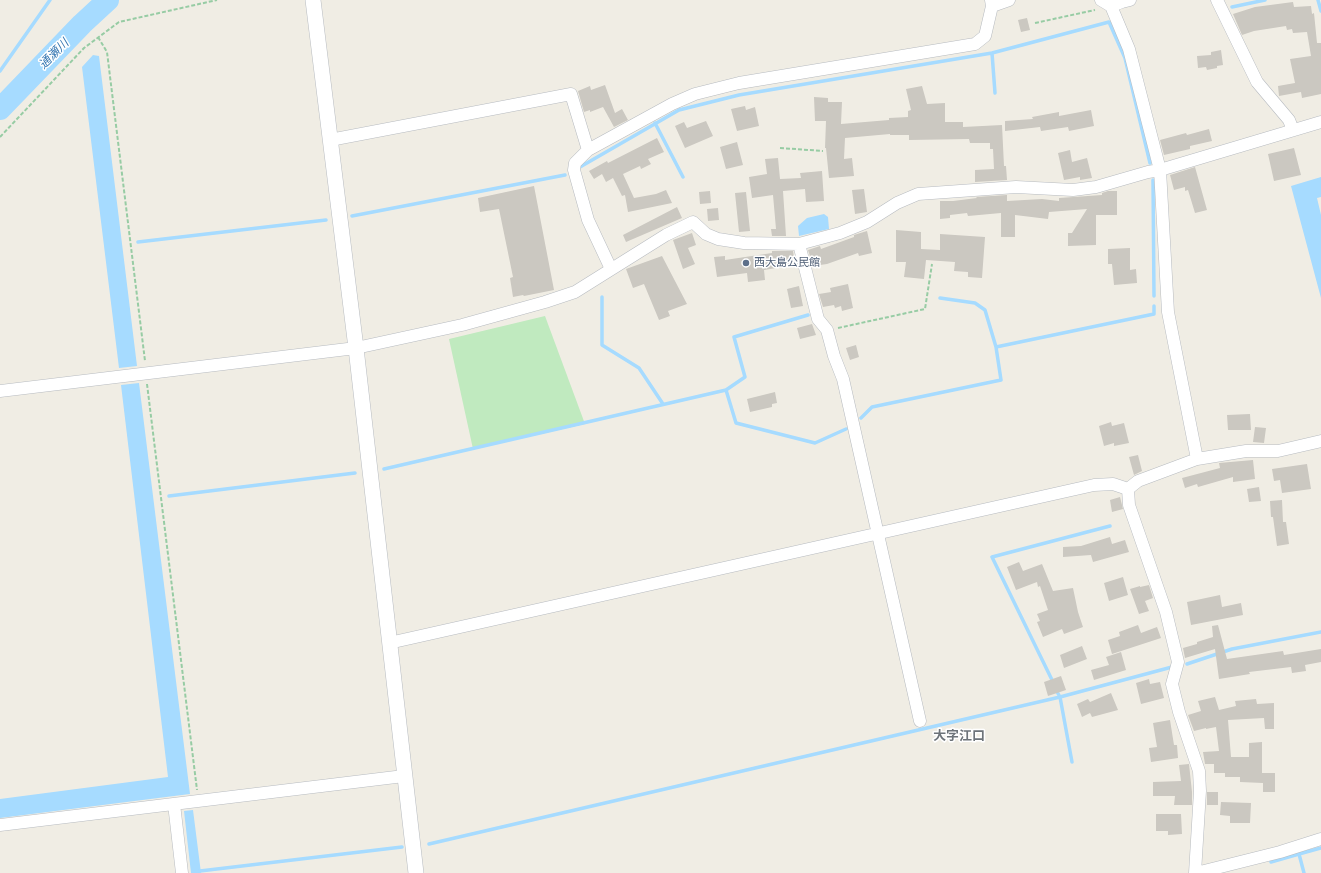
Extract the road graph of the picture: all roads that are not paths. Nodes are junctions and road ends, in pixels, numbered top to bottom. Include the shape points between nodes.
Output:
1 (313, 0) edge
2 (1010, 0) edge
3 (1130, 0) edge
4 (1217, 0) edge
5 (992, 3) edge
6 (1106, 3) edge
7 (1321, 122) edge
8 (1293, 130) junction
9 (330, 140) junction
10 (588, 150) junction
11 (1160, 170) junction
12 (799, 244) junction
13 (611, 269) junction
14 (356, 348) junction
15 (0, 390) edge
16 (1321, 441) edge
17 (1197, 459) junction
18 (1128, 489) junction
19 (877, 534) junction
20 (389, 643) junction
21 (920, 721) dead end
22 (404, 776) junction
23 (174, 804) junction
24 (0, 825) edge
25 (1321, 840) edge
26 (182, 873) edge
27 (416, 873) edge
28 (1196, 873) edge

1 - 9 street
2 - 5 street
3 - 6 street
4 - 8 street via 1257,82 1289,120
5 - 10 street via 985,36 975,44 740,83 695,94
6 - 11 street via 1128,49
7 - 8 street
8 - 11 street
9 - 10 street via 571,94
9 - 14 street
10 - 13 street via 575,163 574,170 588,220
11 - 12 street via 1096,187 1073,190 1016,187 918,194 840,234
11 - 17 street via 1168,312
12 - 13 street via 744,243 718,239 706,234 693,222 666,235
12 - 19 street via 818,319 827,330 843,379
13 - 14 street via 575,292 545,302 462,325
14 - 15 street
14 - 20 street
16 - 17 street via 1278,451 1246,451
17 - 18 street via 1138,481
18 - 19 street via 1113,484 1094,484
18 - 28 street via 1129,505 1166,612 1178,662 1172,684 1199,771
19 - 20 street
19 - 21 street
20 - 22 street
22 - 23 street
22 - 27 street
23 - 24 street
23 - 26 street
25 - 28 street

